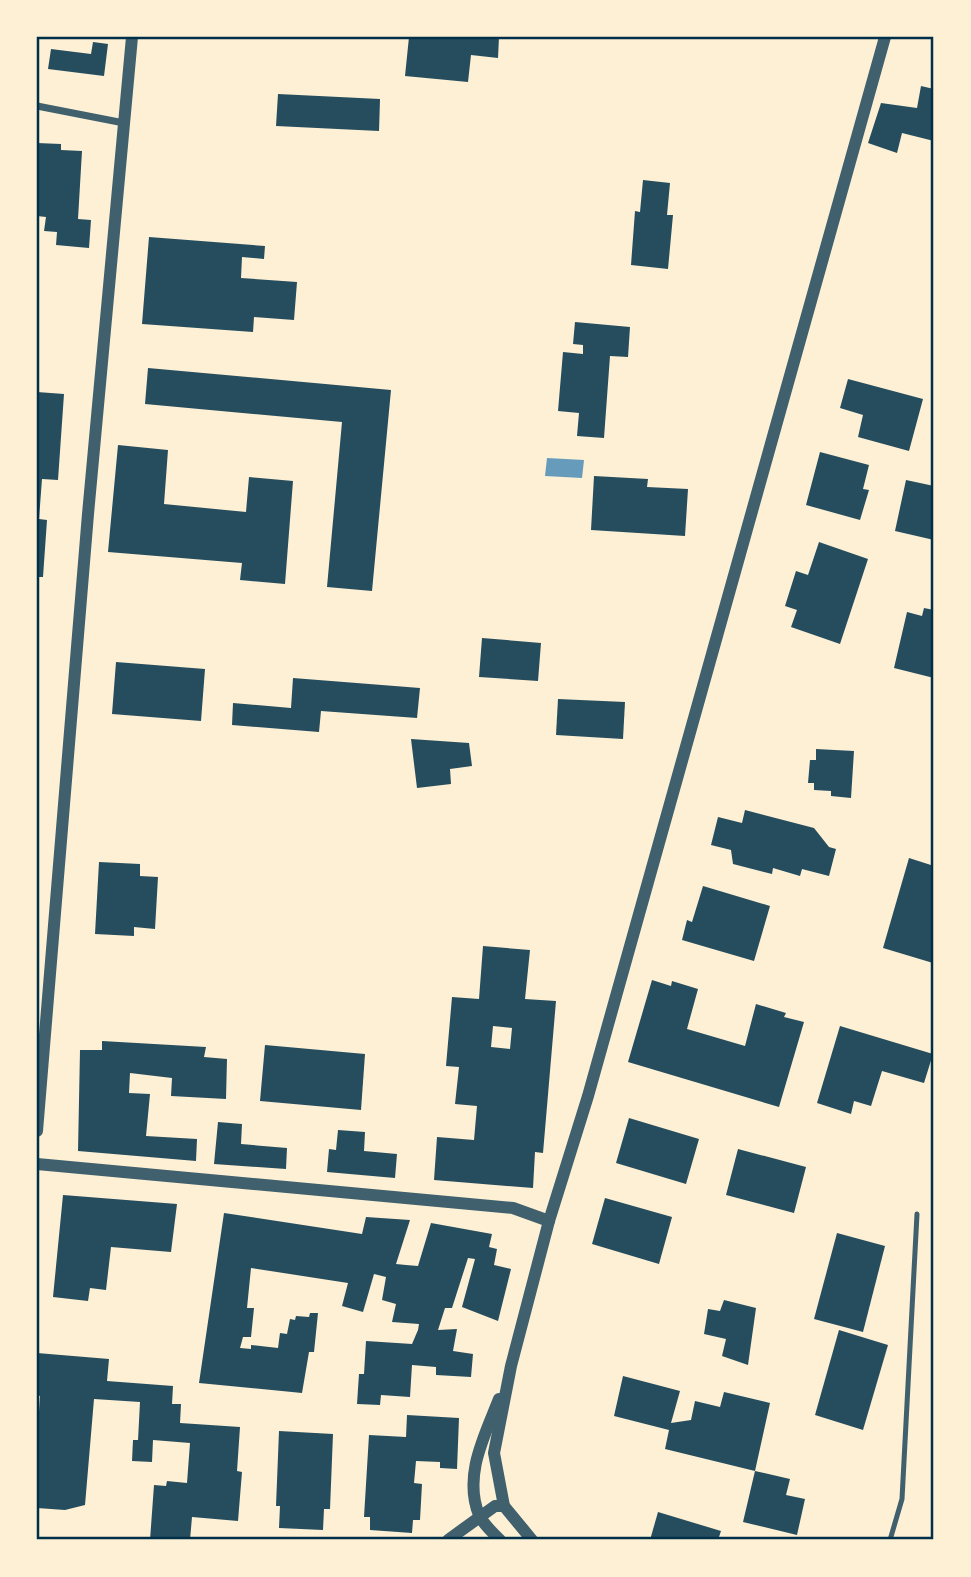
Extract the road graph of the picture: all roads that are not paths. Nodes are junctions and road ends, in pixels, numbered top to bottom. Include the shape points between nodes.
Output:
1 (132, 37) edge
2 (885, 37) edge
3 (37, 106) edge
4 (124, 123) junction
5 (37, 1131) edge
6 (37, 1164) edge
7 (917, 1214) dead end
8 (549, 1220) junction
9 (511, 1366) junction
10 (505, 1506) junction
11 (480, 1517) junction
12 (449, 1540) edge
13 (500, 1540) edge
14 (533, 1540) edge
15 (890, 1540) edge

1 - 4 street
2 - 8 street via 589,1096
3 - 4 street
4 - 5 street
6 - 8 street via 513,1208
7 - 15 lane via 902,1499
8 - 9 street
9 - 10 street via 494,1453
9 - 11 street via 477,1455 473,1479
10 - 11 street via 495,1506
10 - 14 street
11 - 12 street
11 - 13 street

